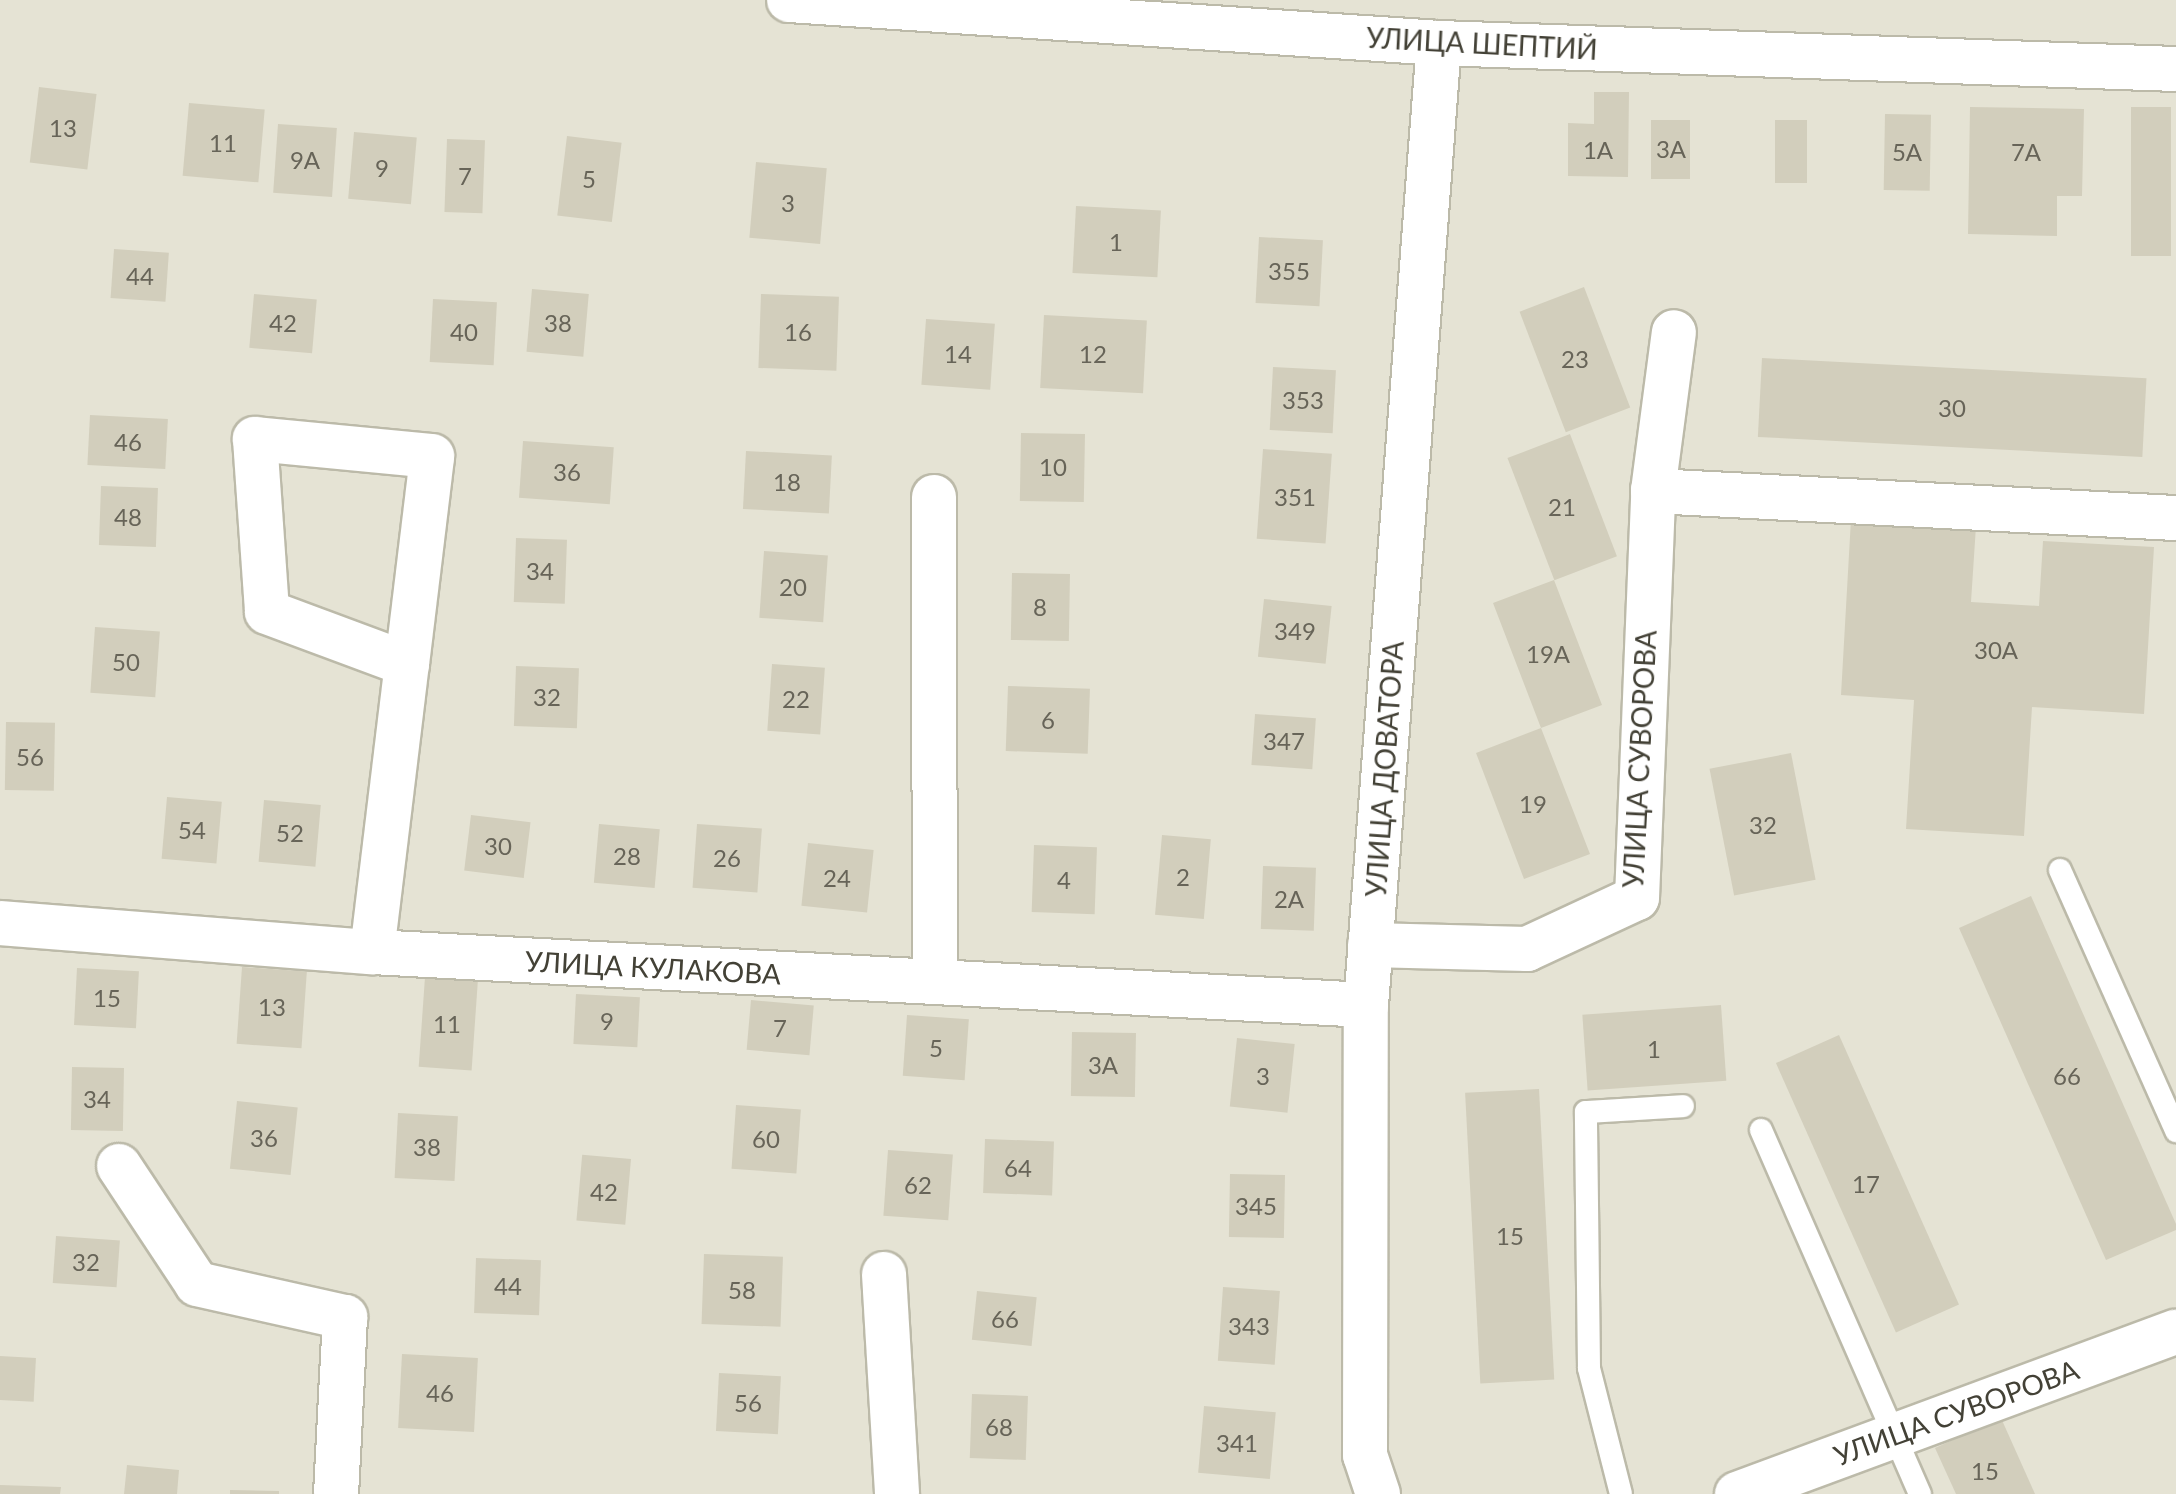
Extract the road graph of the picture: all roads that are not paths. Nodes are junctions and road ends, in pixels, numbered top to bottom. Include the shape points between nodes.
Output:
1 (789, 0) edge
2 (1439, 43) junction
3 (2176, 69) edge
4 (1674, 332) dead end
5 (1653, 491) junction
6 (934, 497) dead end
7 (2176, 518) edge
8 (407, 664) junction
9 (2060, 870) dead end
10 (0, 923) edge
11 (1370, 945) junction
12 (372, 952) junction
13 (935, 982) junction
14 (1366, 1005) junction
15 (1683, 1106) dead end
16 (1761, 1130) dead end
17 (2176, 1131) edge
18 (119, 1166) dead end
19 (884, 1274) dead end
20 (2176, 1332) edge
21 (1895, 1434) junction
22 (336, 1494) edge
23 (897, 1494) edge
24 (1378, 1494) edge
25 (1621, 1494) edge
26 (1737, 1494) edge
27 (1920, 1494) edge

1 - 2 street, УЛИЦА ШЕПТИЙ
2 - 3 street, УЛИЦА ШЕПТИЙ
2 - 11 street, УЛИЦА ДОВАТОРА
4 - 5 street, УЛИЦА СУВОРОВА
5 - 7 street
5 - 11 street, УЛИЦА СУВОРОВА via 1637,898 1527,949
6 - 13 street
8 - 8 street via 432,456 255,439 267,612
8 - 12 street
9 - 17 lane
10 - 12 street, УЛИЦА КУЛАКОВА
11 - 14 street, УЛИЦА ДОВАТОРА
12 - 13 street, УЛИЦА КУЛАКОВА
13 - 14 street, УЛИЦА КУЛАКОВА
14 - 24 street, УЛИЦА ДОВАТОРА via 1365,1455
15 - 25 lane via 1586,1112 1589,1368
16 - 21 lane
18 - 22 street via 197,1284 345,1317
19 - 23 street
20 - 21 street, УЛИЦА СУВОРОВА
21 - 26 street, УЛИЦА СУВОРОВА
21 - 27 lane

